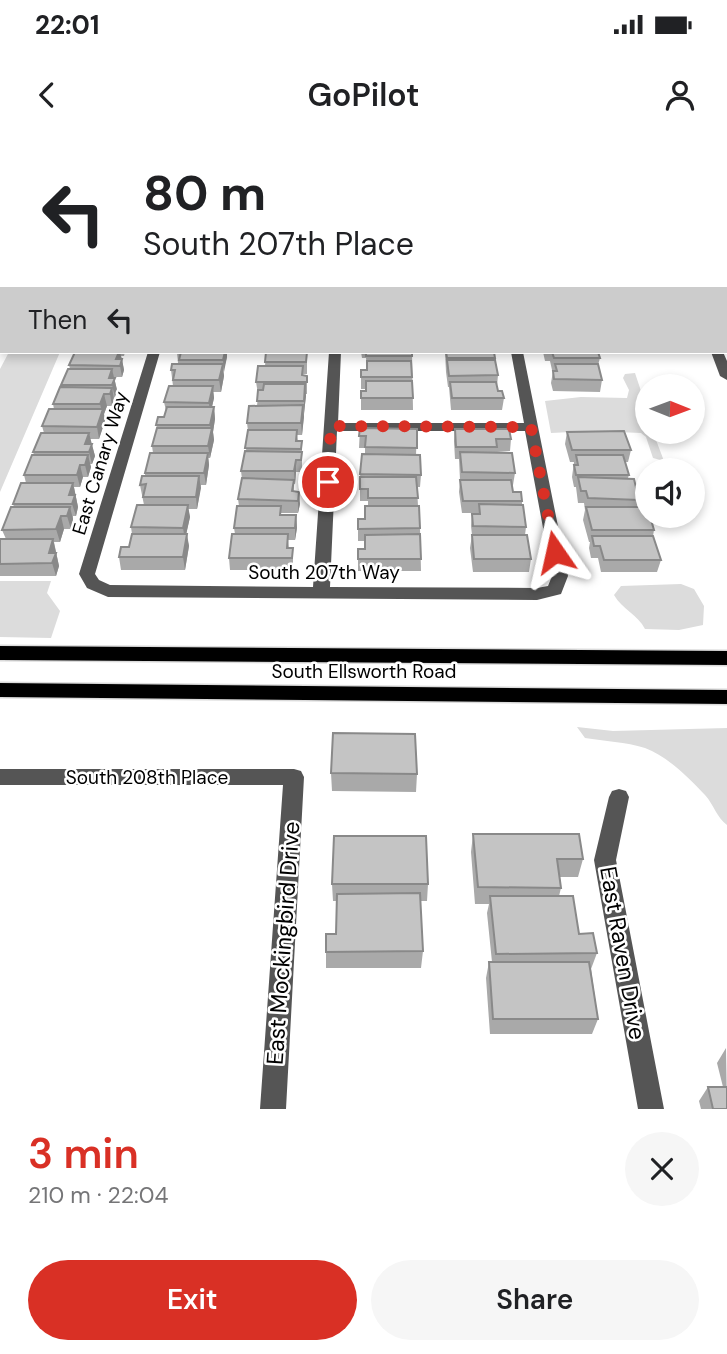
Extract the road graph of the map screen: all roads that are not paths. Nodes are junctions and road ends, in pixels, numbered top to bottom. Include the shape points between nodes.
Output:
1 (153, 354) edge
2 (335, 354) edge
3 (517, 354) edge
4 (718, 354) edge
5 (727, 376) edge
6 (331, 426) junction
7 (531, 427) junction
8 (93, 584) joint
9 (321, 593) junction
10 (0, 653) edge
11 (727, 658) edge
12 (0, 690) edge
13 (727, 696) edge
14 (0, 777) edge
15 (294, 777) joint
16 (619, 797) dead end
17 (273, 1109) edge
18 (651, 1109) edge

1 - 8 street, East Canary Way via 87,574
2 - 6 street
3 - 7 street
4 - 5 street
6 - 7 street
6 - 9 street
7 - 9 street, South 207th Way via 560,576 555,590 537,594
8 - 9 street, South 207th Way via 108,591
10 - 11 main road, South Ellsworth Road
12 - 13 main road, South Ellsworth Road
14 - 15 street, South 208th Place
15 - 17 street, East Mockingbird Drive
16 - 18 street, East Raven Drive via 605,860

